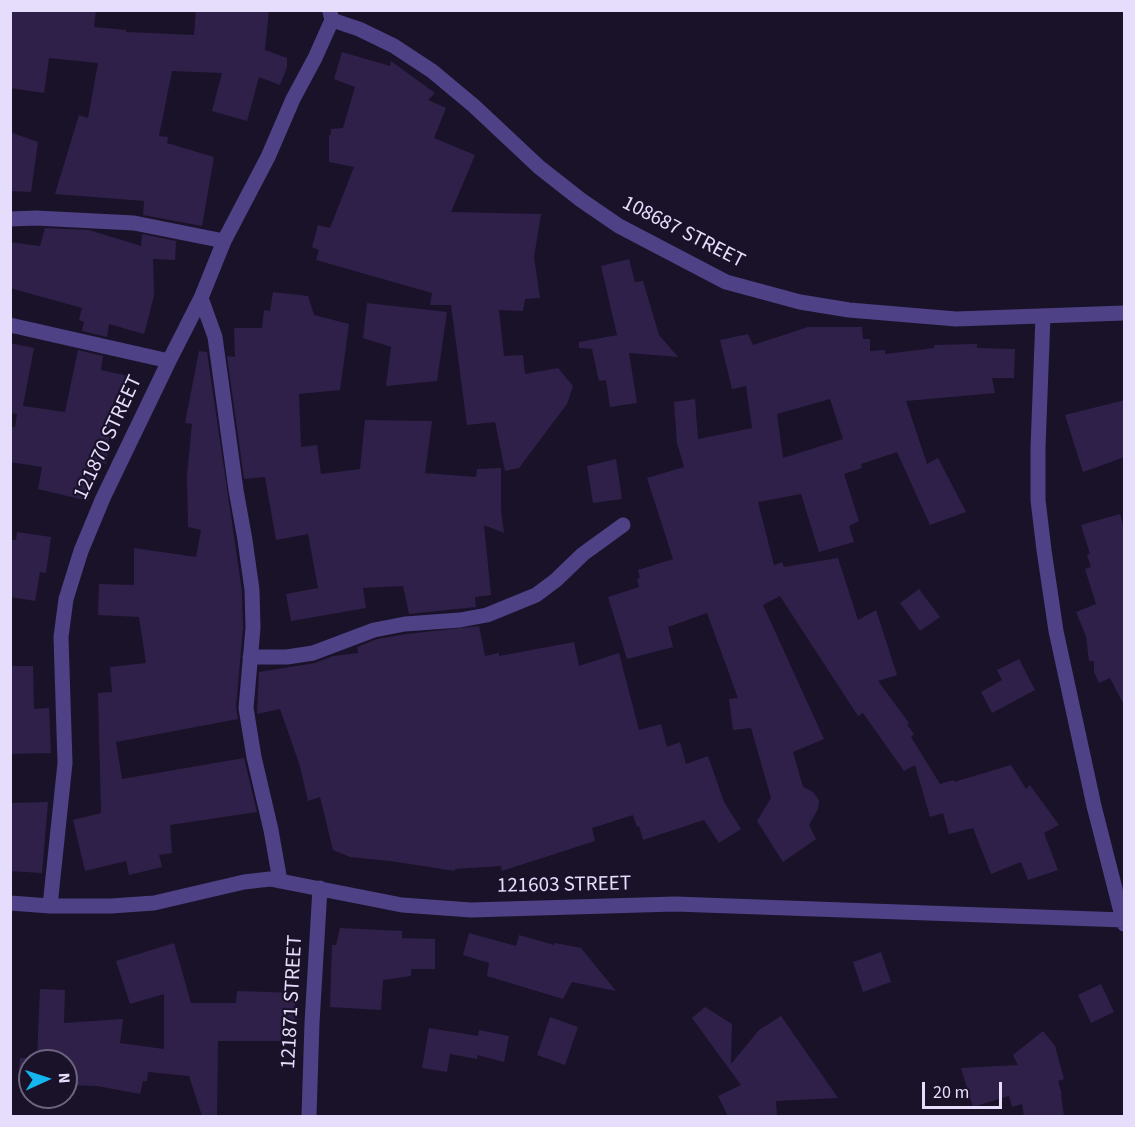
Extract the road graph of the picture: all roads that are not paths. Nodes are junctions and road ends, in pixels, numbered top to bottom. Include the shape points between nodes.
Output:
1 (330, 15) edge
2 (10, 219) edge
3 (224, 241) junction
4 (201, 298) junction
5 (1125, 313) edge
6 (1043, 316) junction
7 (10, 325) edge
8 (169, 361) junction
9 (623, 525) dead end
10 (250, 657) junction
11 (280, 881) junction
12 (320, 888) junction
13 (10, 903) edge
14 (50, 906) junction
15 (1124, 922) edge
16 (309, 1116) edge

1 - 3 street, 121870 STREET via 315,58
1 - 6 street, 108687 STREET via 394,46 432,71 538,167 619,226 726,282 800,302 849,310 956,319
2 - 3 street via 134,223
3 - 4 street, 121870 STREET
4 - 8 street, 121870 STREET
4 - 10 street via 215,337 252,590
5 - 6 street, 108687 STREET
6 - 15 street via 1038,500 1044,550 1056,632
7 - 8 street
8 - 14 street, 121870 STREET via 103,498 66,599 61,637 65,763
9 - 10 street via 536,595 487,615 374,630 313,653
10 - 11 street via 246,708
11 - 12 street, 121603 STREET
11 - 14 street, 121603 STREET via 244,882 154,903
12 - 15 street, 121603 STREET via 402,905 471,910 675,904
12 - 16 street, 121871 STREET
13 - 14 street, 121603 STREET

